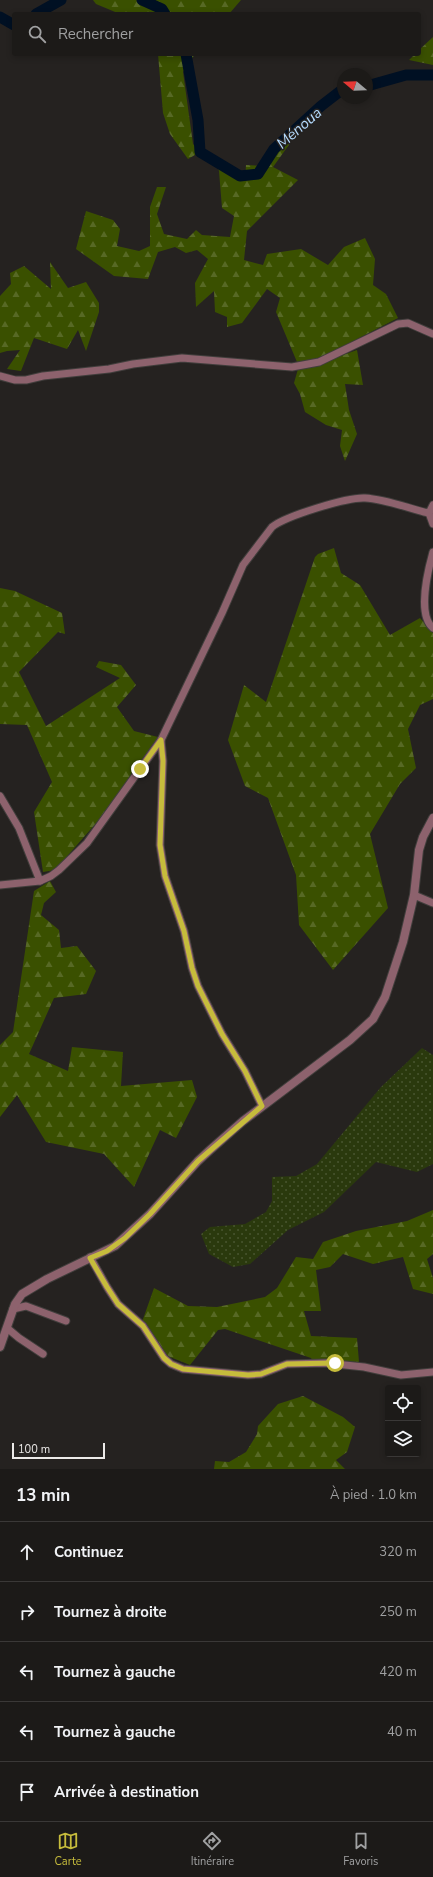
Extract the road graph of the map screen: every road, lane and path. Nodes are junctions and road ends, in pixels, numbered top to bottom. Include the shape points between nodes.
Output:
1 (433, 334) edge
2 (0, 376) edge
3 (433, 505) edge
4 (429, 512) junction
5 (433, 524) edge
6 (433, 552) edge
7 (433, 628) edge
8 (161, 740) junction
9 (0, 796) edge
10 (433, 818) edge
11 (40, 881) junction
12 (0, 885) edge
13 (414, 895) junction
14 (433, 903) edge
15 (262, 1106) junction
16 (90, 1258) junction
17 (13, 1309) junction
18 (66, 1321) dead end
19 (7, 1328) junction
20 (0, 1347) edge
21 (43, 1354) dead end
22 (433, 1372) edge

1 - 2 street via 408,323 398,324 319,362 292,367 182,358 26,380
3 - 4 street
4 - 5 street
4 - 8 street via 355,498 292,517 272,528 243,565
6 - 7 street via 425,611
8 - 11 street via 87,842 59,870
8 - 15 street via 163,761 160,840 165,876 184,931 198,986
9 - 11 street via 19,828
10 - 13 street via 419,850
11 - 12 street
13 - 14 street
13 - 15 street via 394,970 385,997 373,1019 350,1040
15 - 16 street via 198,1161 125,1238 107,1251
16 - 17 street via 27,1290 18,1298
16 - 22 street via 118,1304 143,1326 164,1358 183,1369 248,1375 261,1374 287,1364 326,1363 364,1367 401,1375
17 - 18 street via 26,1306
17 - 19 street
19 - 20 street
19 - 21 street

